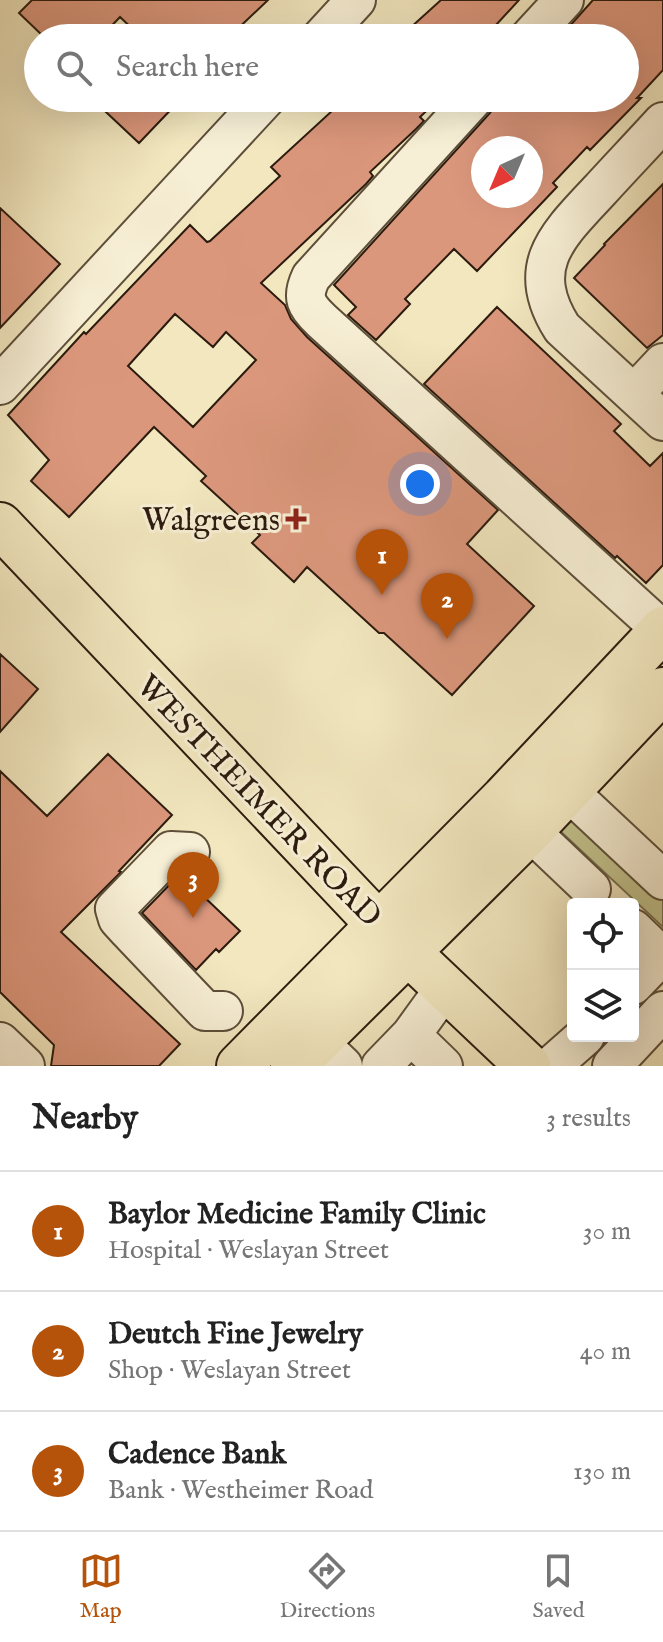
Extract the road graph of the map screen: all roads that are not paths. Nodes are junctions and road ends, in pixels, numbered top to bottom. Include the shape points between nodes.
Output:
1 (356, 0) edge
2 (564, 0) edge
3 (334, 24) edge
4 (542, 24) edge
5 (253, 112) edge
6 (461, 112) edge
7 (663, 122) edge
8 (663, 363) edge
9 (0, 385) edge
10 (634, 394) junction
11 (663, 421) edge
12 (0, 525) edge
13 (662, 629) edge
14 (663, 690) edge
15 (567, 790) junction
16 (530, 831) junction
17 (185, 851) dead end
18 (663, 880) edge
19 (584, 882) dead end
20 (639, 934) edge
21 (393, 939) junction
22 (662, 955) edge
23 (639, 979) edge
24 (445, 988) junction
25 (223, 1011) dead end
26 (663, 1011) edge
27 (411, 1035) junction
28 (0, 1042) edge
29 (601, 1050) edge
30 (318, 1058) edge
31 (508, 1060) edge
32 (25, 1066) edge
33 (239, 1066) edge
34 (381, 1066) edge
35 (443, 1066) edge
36 (551, 1066) edge

1 - 3 street
2 - 4 street
5 - 9 street
6 - 13 street via 311,277 305,298 322,321
7 - 10 street via 566,226 546,267 547,298 562,328
8 - 10 street
10 - 11 street
12 - 21 main road, WESTHEIMER ROAD
13 - 21 main road via 516,786
14 - 15 main road
15 - 16 main road
15 - 18 street
16 - 19 street
16 - 21 main road
17 - 25 street via 125,917 128,930 205,1011
20 - 22 street
21 - 24 main road, WESTHEIMER ROAD
21 - 30 main road
21 - 33 main road
22 - 23 street
24 - 27 street
24 - 31 main road, WESTHEIMER ROAD
26 - 29 street
27 - 34 street
27 - 35 street
28 - 32 street
29 - 36 street

